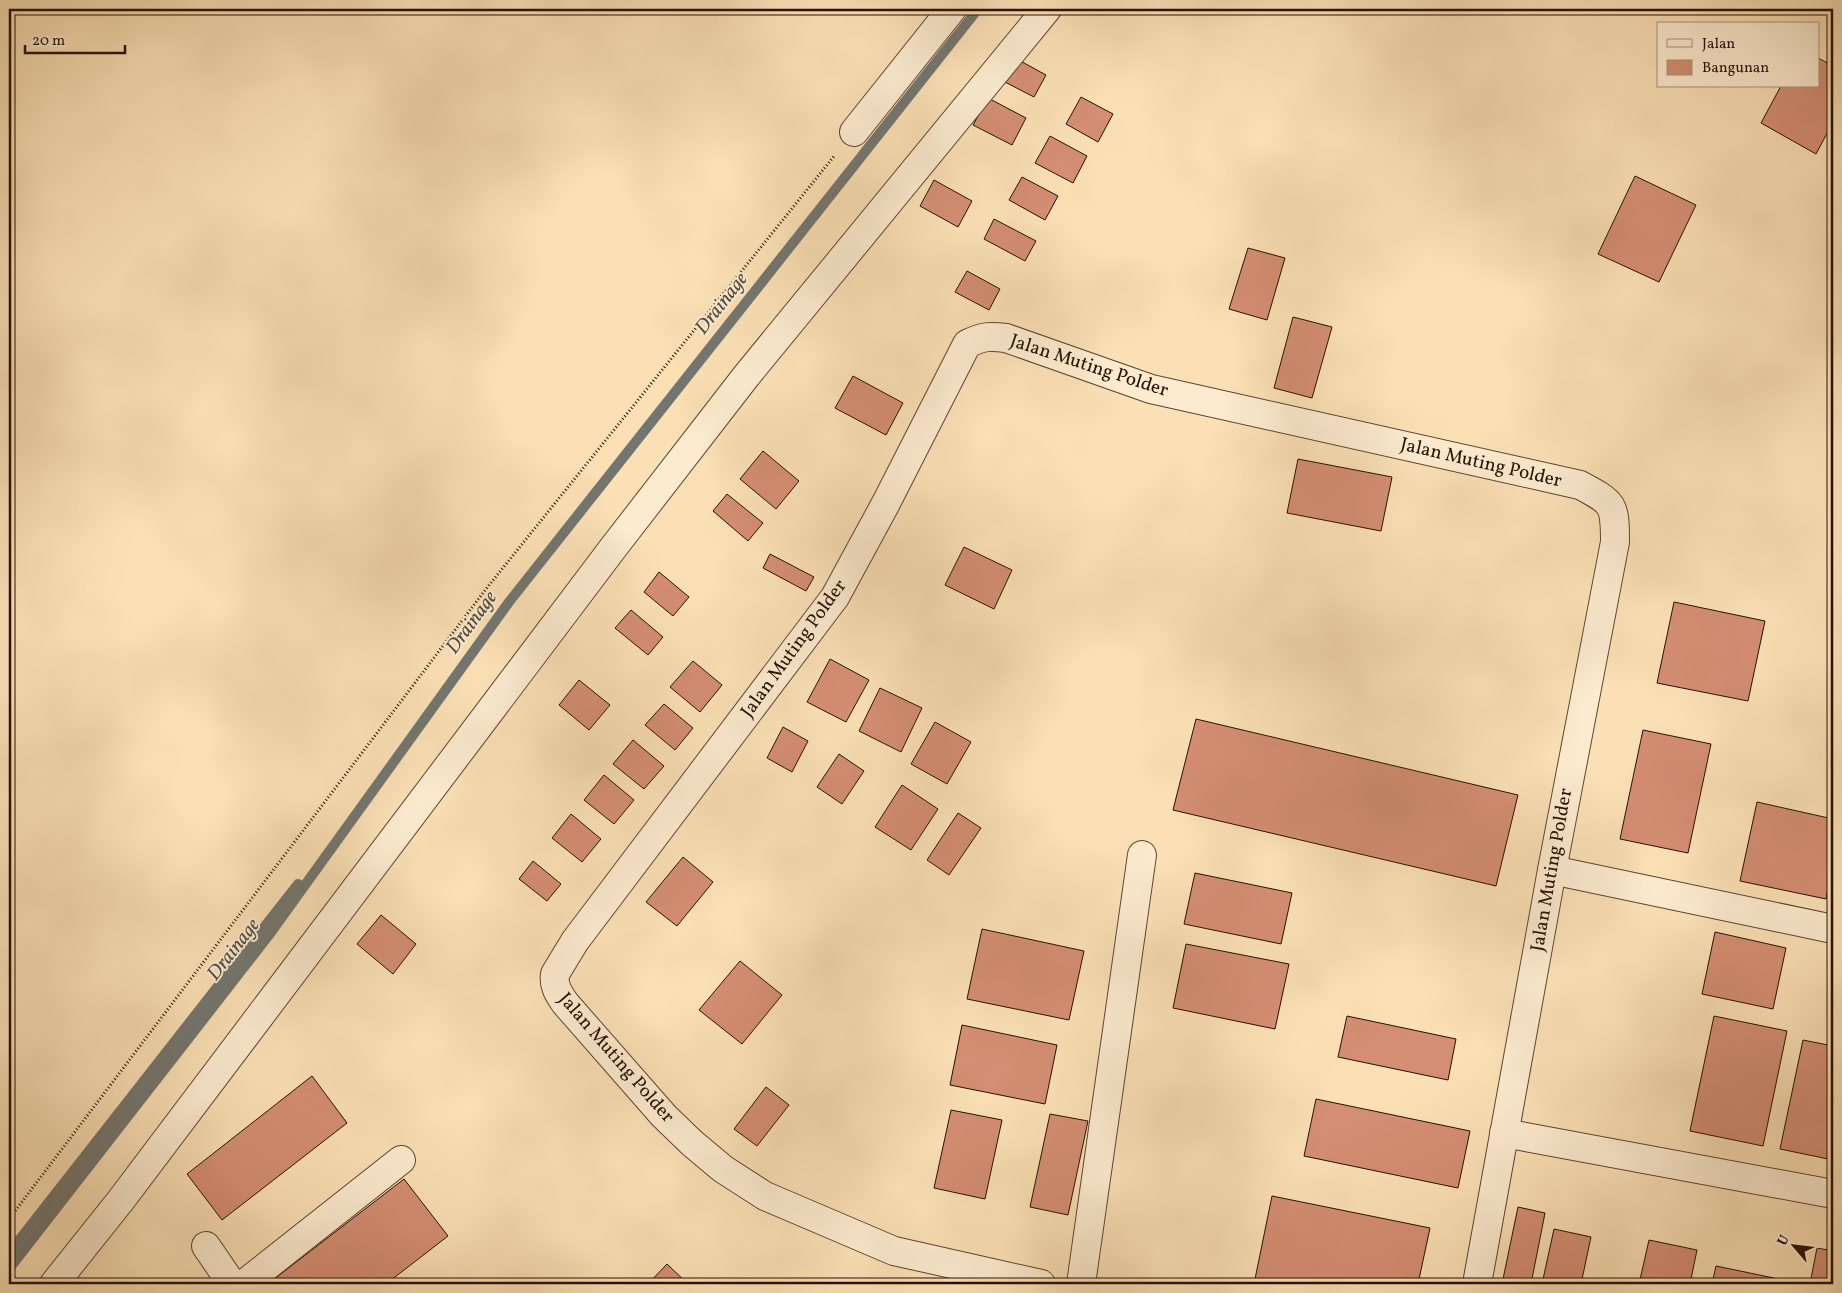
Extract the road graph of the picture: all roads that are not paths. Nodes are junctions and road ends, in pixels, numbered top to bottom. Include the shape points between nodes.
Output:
1 (952, 9) edge
2 (1047, 9) edge
3 (854, 132) road end
4 (1142, 855) dead end
5 (1552, 870) junction
6 (1833, 928) edge
7 (1504, 1133) junction
8 (401, 1160) dead end
9 (1833, 1194) edge
10 (206, 1246) dead end
11 (54, 1284) edge
12 (232, 1284) edge
13 (244, 1284) edge
14 (1041, 1284) edge
15 (1081, 1284) edge
16 (1477, 1284) edge

1 - 3 street
2 - 11 street via 747,375
4 - 15 street
5 - 6 street
5 - 7 street, Jalan Muting Polder
5 - 14 street, Jalan Muting Polder via 1615,542 1615,514 1604,498 1580,485 1151,389 1006,338 990,336 967,344 835,597 575,941 554,980 565,1003 664,1116 723,1168 765,1196 894,1250
7 - 9 street
7 - 16 street, Jalan Muting Polder
8 - 13 street
10 - 12 street

